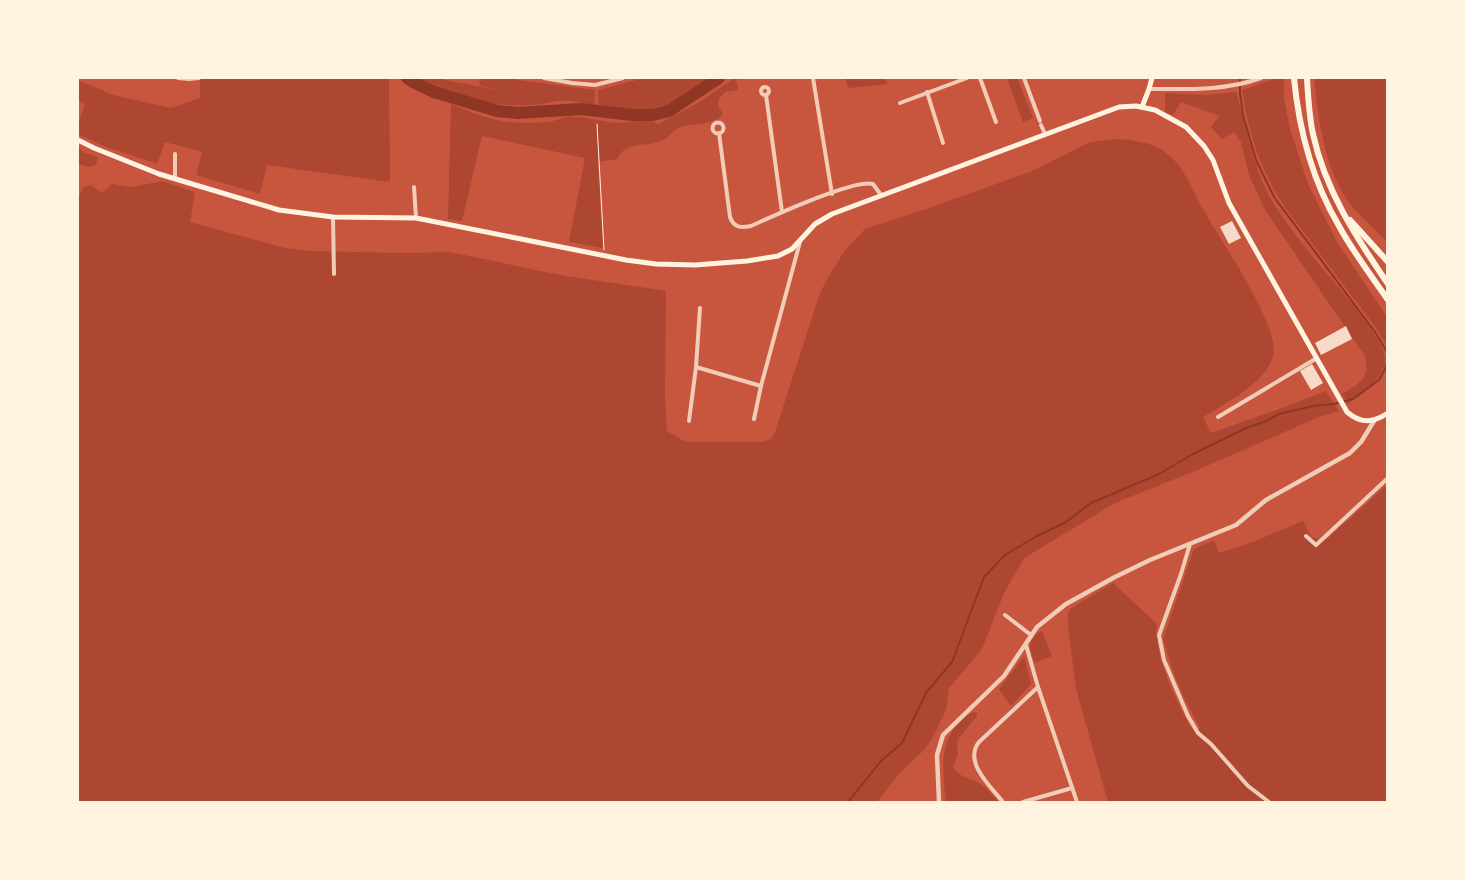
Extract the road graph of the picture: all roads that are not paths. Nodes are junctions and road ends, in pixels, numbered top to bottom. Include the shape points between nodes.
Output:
1 (178, 78) edge
2 (199, 78) edge
3 (544, 78) edge
4 (623, 78) edge
5 (813, 78) edge
6 (967, 78) edge
7 (980, 78) edge
8 (1024, 78) edge
9 (1152, 78) edge
10 (1261, 78) edge
11 (1294, 78) edge
12 (1307, 78) edge
13 (1149, 89) junction
14 (927, 92) junction
15 (766, 95) dead end
16 (900, 102) dead end
17 (1142, 107) junction
18 (996, 122) dead end
19 (719, 133) dead end
20 (1045, 134) junction
21 (78, 140) edge
22 (943, 143) dead end
23 (175, 154) dead end
24 (174, 179) junction
25 (414, 187) dead end
26 (832, 194) junction
27 (882, 195) junction
28 (1341, 210) junction
29 (782, 212) junction
30 (333, 217) junction
31 (416, 218) junction
32 (800, 240) junction
33 (1388, 262) edge
34 (334, 274) dead end
35 (1388, 284) edge
36 (1388, 300) edge
37 (700, 308) dead end
38 (1317, 358) junction
39 (696, 368) junction
40 (761, 386) junction
41 (1388, 413) edge
42 (1218, 417) dead end
43 (754, 419) dead end
44 (689, 421) dead end
45 (1374, 421) junction
46 (1388, 478) edge
47 (1306, 536) dead end
48 (1190, 544) junction
49 (1005, 615) dead end
50 (1031, 635) junction
51 (1026, 645) junction
52 (1038, 687) junction
53 (1072, 788) junction
54 (939, 802) edge
55 (1003, 802) edge
56 (1023, 802) edge
57 (1077, 802) edge
58 (1269, 802) edge

1 - 2 street
3 - 4 street via 596,85
5 - 26 street
6 - 14 street
7 - 18 street
8 - 20 street
9 - 13 main road
10 - 13 street via 1234,86 1204,89
11 - 36 highway via 1304,144 1321,192 1339,227
12 - 28 highway via 1313,135
13 - 17 main road
14 - 16 street
14 - 22 street
15 - 29 street
17 - 20 main road via 1119,107
17 - 38 main road via 1179,123 1204,146 1229,204
19 - 29 street via 733,223 743,228
20 - 27 main road
21 - 24 main road
23 - 24 street
24 - 30 main road via 279,210
25 - 31 street
26 - 27 street via 868,183
26 - 29 street
27 - 32 main road via 825,217
28 - 33 highway
28 - 35 highway
30 - 31 main road
30 - 34 street
31 - 32 main road via 650,264 704,265 747,261 778,256 792,249
32 - 40 street
37 - 39 street
38 - 42 street
38 - 45 main road via 1349,414 1368,422
39 - 40 street
39 - 44 street
40 - 43 street
41 - 45 main road
45 - 48 street via 1350,453 1266,500 1236,525
46 - 47 street via 1316,545
48 - 50 street via 1150,560 1075,598 1046,618
48 - 58 street via 1158,640 1169,674 1198,733 1248,786
49 - 50 street
50 - 51 street
51 - 52 street
51 - 54 street via 1004,676 943,735 938,754
52 - 53 street
52 - 55 street via 976,747 974,758 977,768
53 - 56 street
53 - 57 street

